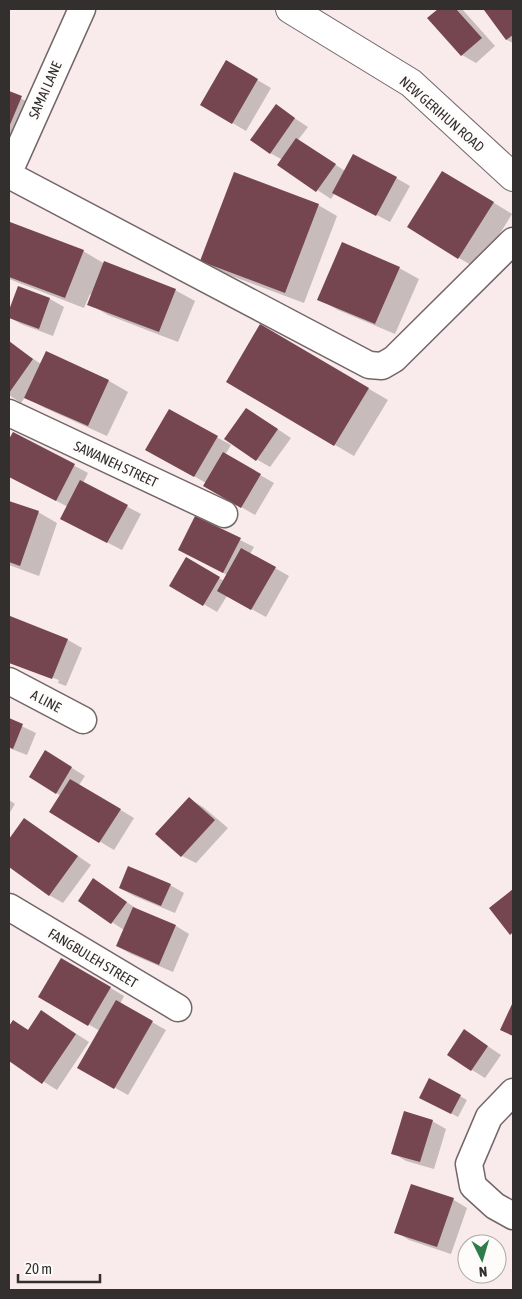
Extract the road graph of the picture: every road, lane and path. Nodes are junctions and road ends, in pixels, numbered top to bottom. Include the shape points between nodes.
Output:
1 (82, 9) edge
2 (290, 9) edge
3 (9, 173) edge
4 (513, 177) edge
5 (513, 240) edge
6 (9, 413) edge
7 (224, 514) dead end
8 (9, 681) edge
9 (83, 720) dead end
10 (9, 907) edge
11 (178, 1008) dead end
12 (513, 1092) edge
13 (513, 1216) edge

1 - 3 street, SAMAI LANE
2 - 4 street, NEW GERIHUN ROAD via 411,83
3 - 5 street via 369,365 382,366 394,359
6 - 7 street, SAWANEH STREET
8 - 9 street, A LINE
10 - 11 street, FANGBULEH STREET
12 - 13 street via 489,1118 470,1164 473,1186 495,1206

